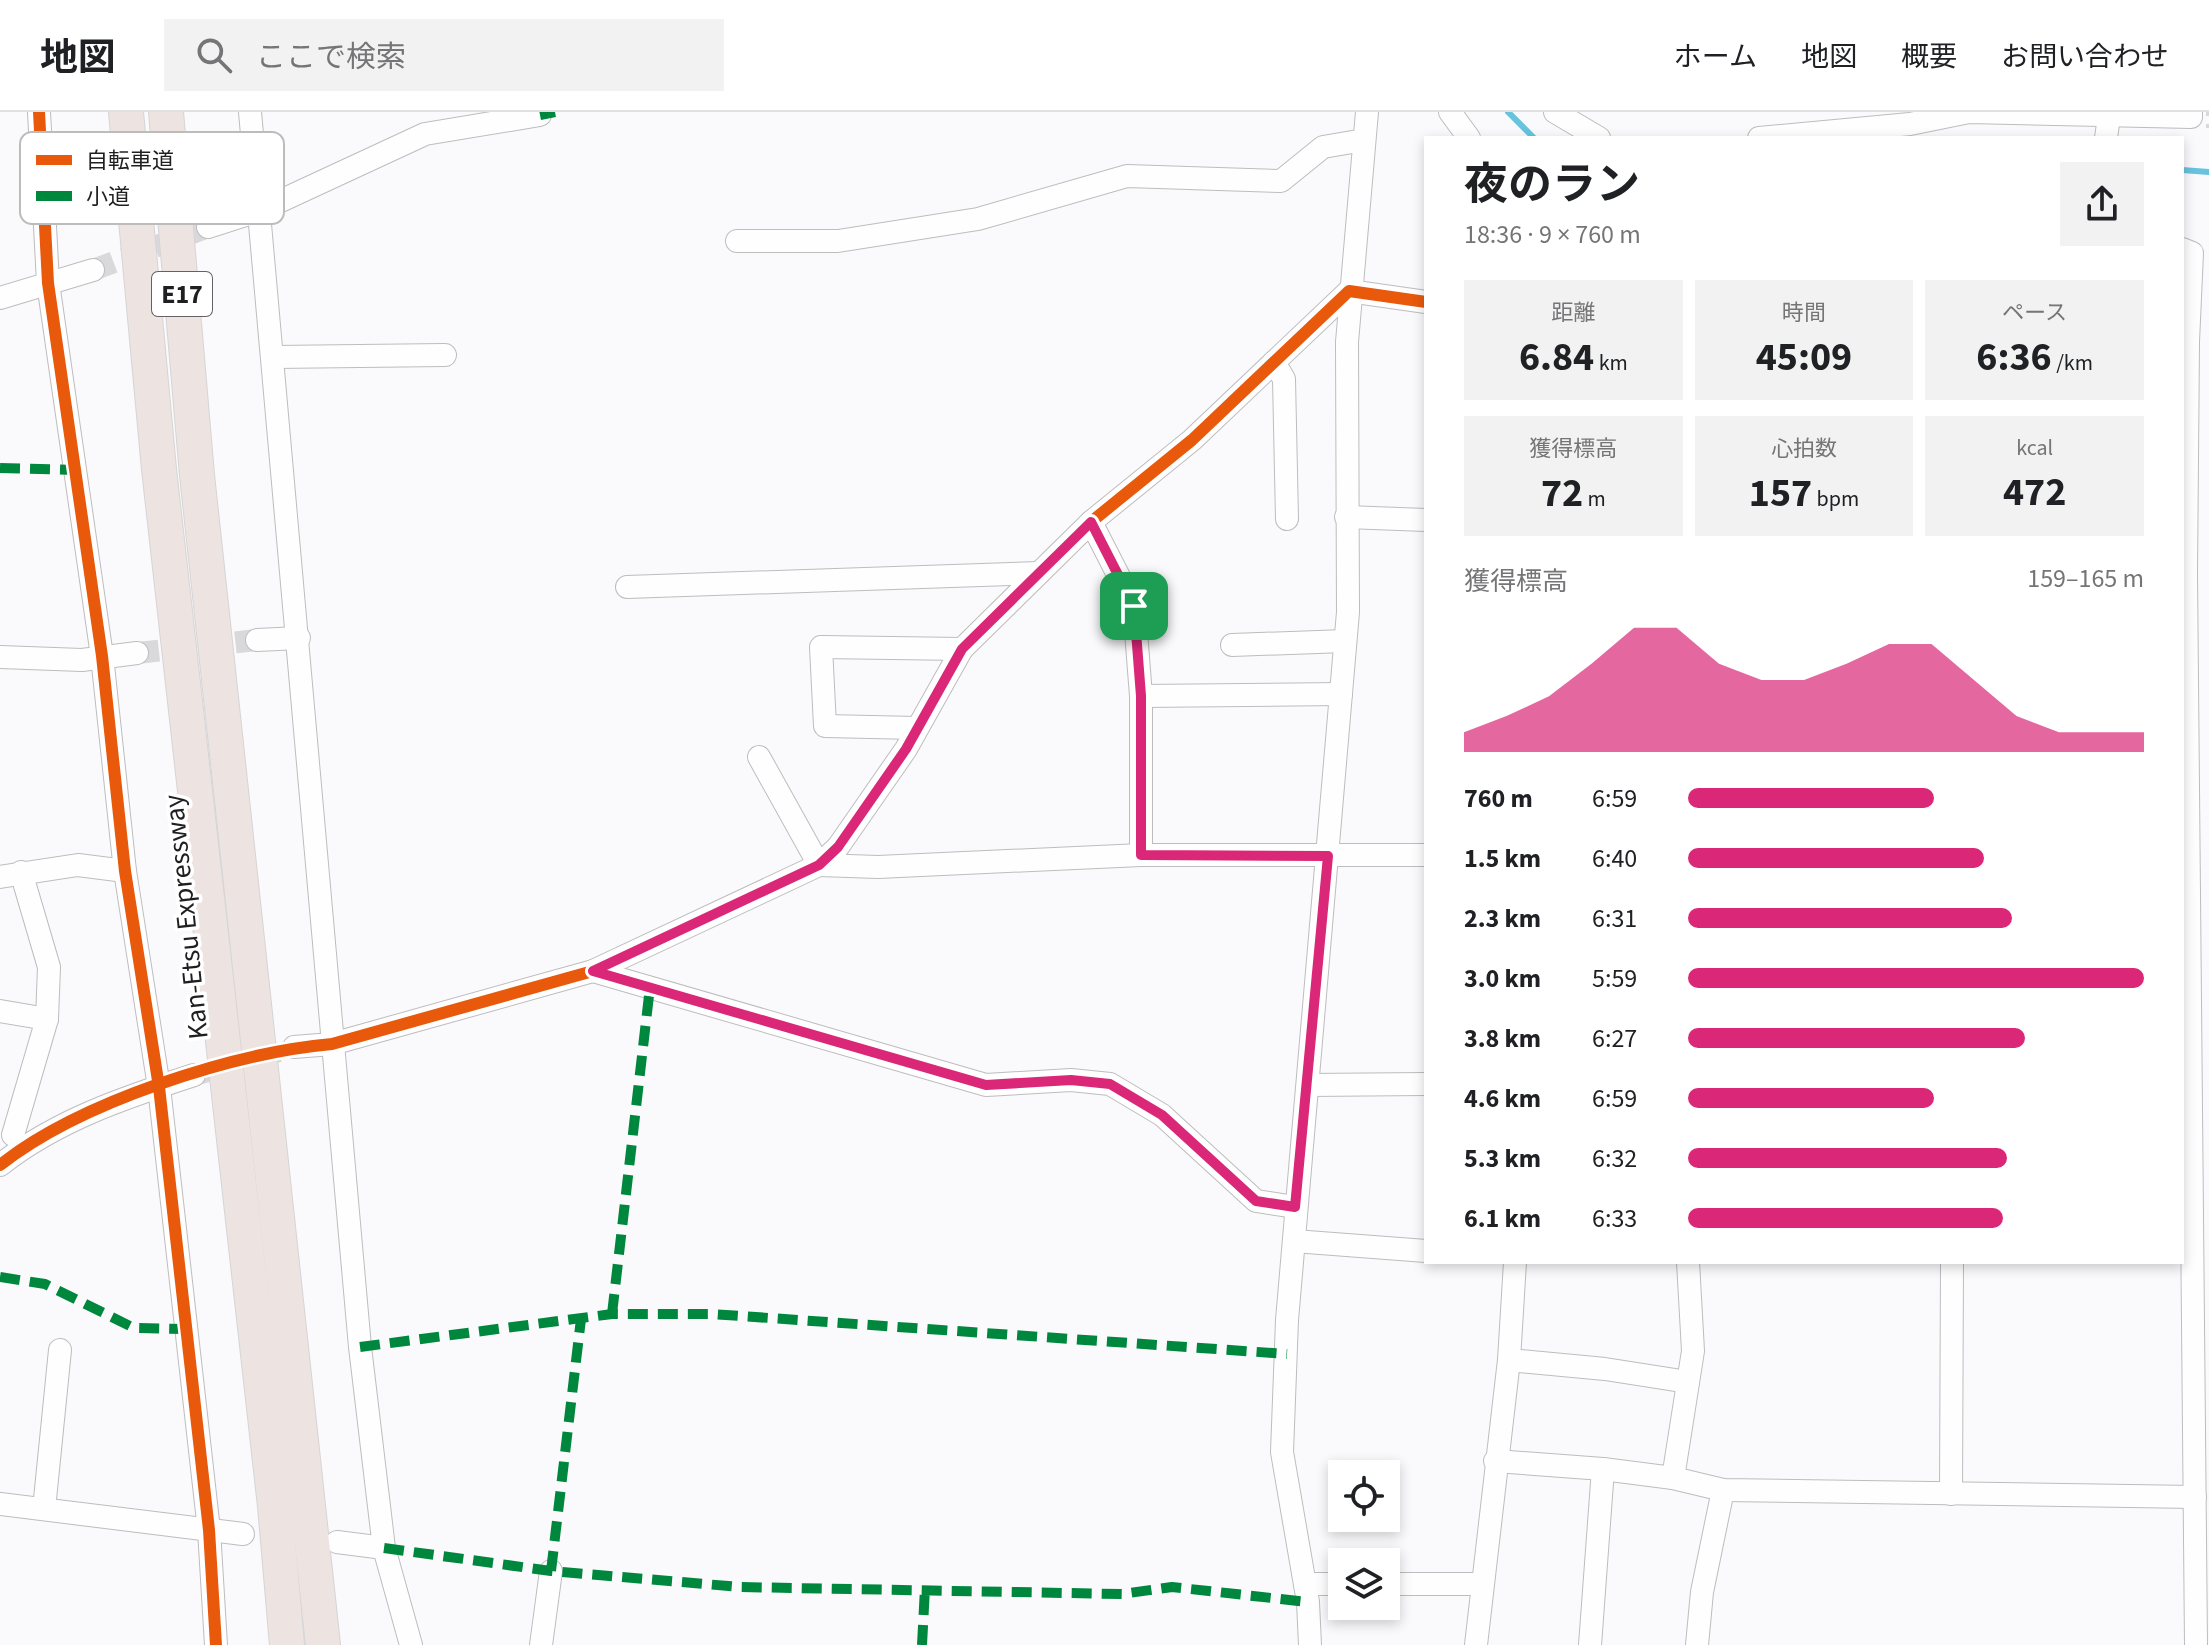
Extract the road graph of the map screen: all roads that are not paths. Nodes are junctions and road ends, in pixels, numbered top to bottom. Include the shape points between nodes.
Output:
1 (39, 112) edge
2 (126, 112) edge
3 (166, 112) edge
4 (250, 112) edge
5 (540, 112) edge
6 (1367, 112) edge
7 (1450, 112) edge
8 (1555, 112) edge
9 (1904, 112) edge
10 (2191, 112) edge
11 (1938, 118) junction
12 (424, 123) edge
13 (2108, 128) edge
14 (40, 132) edge
15 (128, 132) edge
16 (168, 132) edge
17 (252, 132) edge
18 (1468, 136) edge
19 (1596, 136) edge
20 (1777, 136) edge
21 (1364, 140) junction
22 (284, 198) edge
23 (45, 224) edge
24 (136, 224) edge
25 (176, 224) edge
26 (217, 224) edge
27 (262, 224) edge
28 (208, 227) tunnel mouth
29 (737, 241) dead end
30 (2184, 250) edge
31 (93, 270) tunnel mouth
32 (48, 283) junction
33 (1349, 291) junction
34 (0, 298) edge
35 (1424, 302) edge
36 (2185, 342) edge
37 (445, 355) dead end
38 (274, 357) junction
39 (1274, 362) junction
40 (1346, 517) junction
41 (1287, 519) dead end
42 (1424, 520) edge
43 (1091, 522) junction
44 (1039, 573) junction
45 (2184, 574) edge
46 (2209, 576) edge
47 (627, 587) dead end
48 (299, 638) junction
49 (257, 640) tunnel mouth
50 (1345, 641) junction
51 (1232, 645) dead end
52 (962, 649) junction
53 (137, 653) tunnel mouth
54 (102, 656) junction
55 (0, 657) edge
56 (1341, 694) junction
57 (1141, 696) junction
58 (917, 728) junction
59 (759, 757) dead end
60 (2186, 846) edge
61 (1141, 855) junction
62 (1424, 855) edge
63 (1328, 856) junction
64 (819, 865) junction
65 (125, 871) junction
66 (11, 874) edge
67 (593, 971) junction
68 (0, 1011) edge
69 (47, 1019) junction
70 (332, 1044) junction
71 (294, 1047) tunnel mouth
72 (194, 1075) tunnel mouth
73 (2186, 1078) edge
74 (1424, 1084) edge
75 (1308, 1085) junction
76 (159, 1087) junction
77 (2186, 1120) edge
78 (11, 1135) edge
79 (0, 1165) edge
80 (1295, 1207) junction
81 (1294, 1241) junction
82 (1424, 1251) edge
83 (1515, 1264) edge
84 (1688, 1264) edge
85 (1952, 1264) edge
86 (60, 1350) dead end
87 (1509, 1360) junction
88 (1688, 1382) junction
89 (1495, 1461) junction
90 (1603, 1469) junction
91 (1673, 1478) junction
92 (1723, 1490) junction
93 (1951, 1494) junction
94 (2195, 1497) junction
95 (0, 1504) edge
96 (44, 1509) junction
97 (209, 1530) junction
98 (243, 1534) dead end
99 (337, 1542) dead end
100 (384, 1548) junction
101 (551, 1571) dead end
102 (1305, 1584) junction
103 (1328, 1584) edge
104 (1400, 1584) edge
105 (1481, 1584) junction
106 (216, 1645) edge
107 (287, 1645) edge
108 (323, 1645) edge
109 (411, 1645) edge
110 (541, 1645) edge
111 (1310, 1645) edge
112 (1476, 1645) edge
113 (1590, 1645) edge
114 (1697, 1645) edge
115 (2196, 1645) edge

1 - 14 street
2 - 15 highway, Kan-Etsu Expressway / E17
3 - 16 highway, E17
4 - 17 street
5 - 12 street
6 - 21 street
7 - 18 street
8 - 19 street
9 - 11 street
10 - 13 street via 2191,117
11 - 13 street via 1969,112
11 - 20 street
12 - 22 street
21 - 29 street via 1323,147 1281,181 1127,176 978,219 838,241
21 - 33 street
23 - 32 street
24 - 107 highway, Kan-Etsu Expressway / E17
25 - 108 highway, E17 via 197,475
26 - 28 street
27 - 38 street
30 - 36 street via 2192,253
31 - 32 street
32 - 34 street
32 - 54 street
33 - 35 street
33 - 39 street
33 - 40 street
36 - 45 street
37 - 38 street
38 - 48 street
39 - 41 street via 1284,379
39 - 43 street via 1192,440
40 - 42 street
40 - 50 street
43 - 44 street
43 - 57 street via 1134,606
44 - 47 street
44 - 52 street
45 - 46 street
45 - 60 street
48 - 49 street
48 - 70 street
50 - 51 street
50 - 56 street
52 - 58 street
52 - 58 street via 821,647 825,726
53 - 54 street
54 - 55 street
54 - 65 street
56 - 57 street
56 - 63 street
57 - 61 street
58 - 64 street via 838,847
59 - 64 street
60 - 73 street
61 - 63 street
61 - 64 street
62 - 63 street
63 - 75 street
64 - 67 street
65 - 66 street via 78,865
65 - 76 street
66 - 69 street via 49,967
67 - 70 street
67 - 80 street via 986,1085 1071,1080 1110,1084 1162,1115 1256,1201
68 - 69 street
69 - 78 street
70 - 71 street
70 - 100 street
72 - 76 street
73 - 77 street
74 - 75 street
75 - 80 street
76 - 78 street
76 - 97 street
77 - 94 street
78 - 79 street
80 - 81 street
81 - 82 street
81 - 102 street via 1282,1452
83 - 87 street
84 - 88 street via 1693,1351
85 - 93 street
86 - 96 street
87 - 88 street
87 - 89 street
88 - 91 street
89 - 90 street
89 - 105 street
90 - 91 street
90 - 113 street
91 - 92 street
92 - 93 street
92 - 114 street
93 - 94 street
94 - 115 street
95 - 96 street
96 - 97 street
97 - 98 street
97 - 106 street
99 - 100 street
100 - 109 street
101 - 110 street
102 - 103 street
102 - 111 street
104 - 105 street
105 - 112 street

